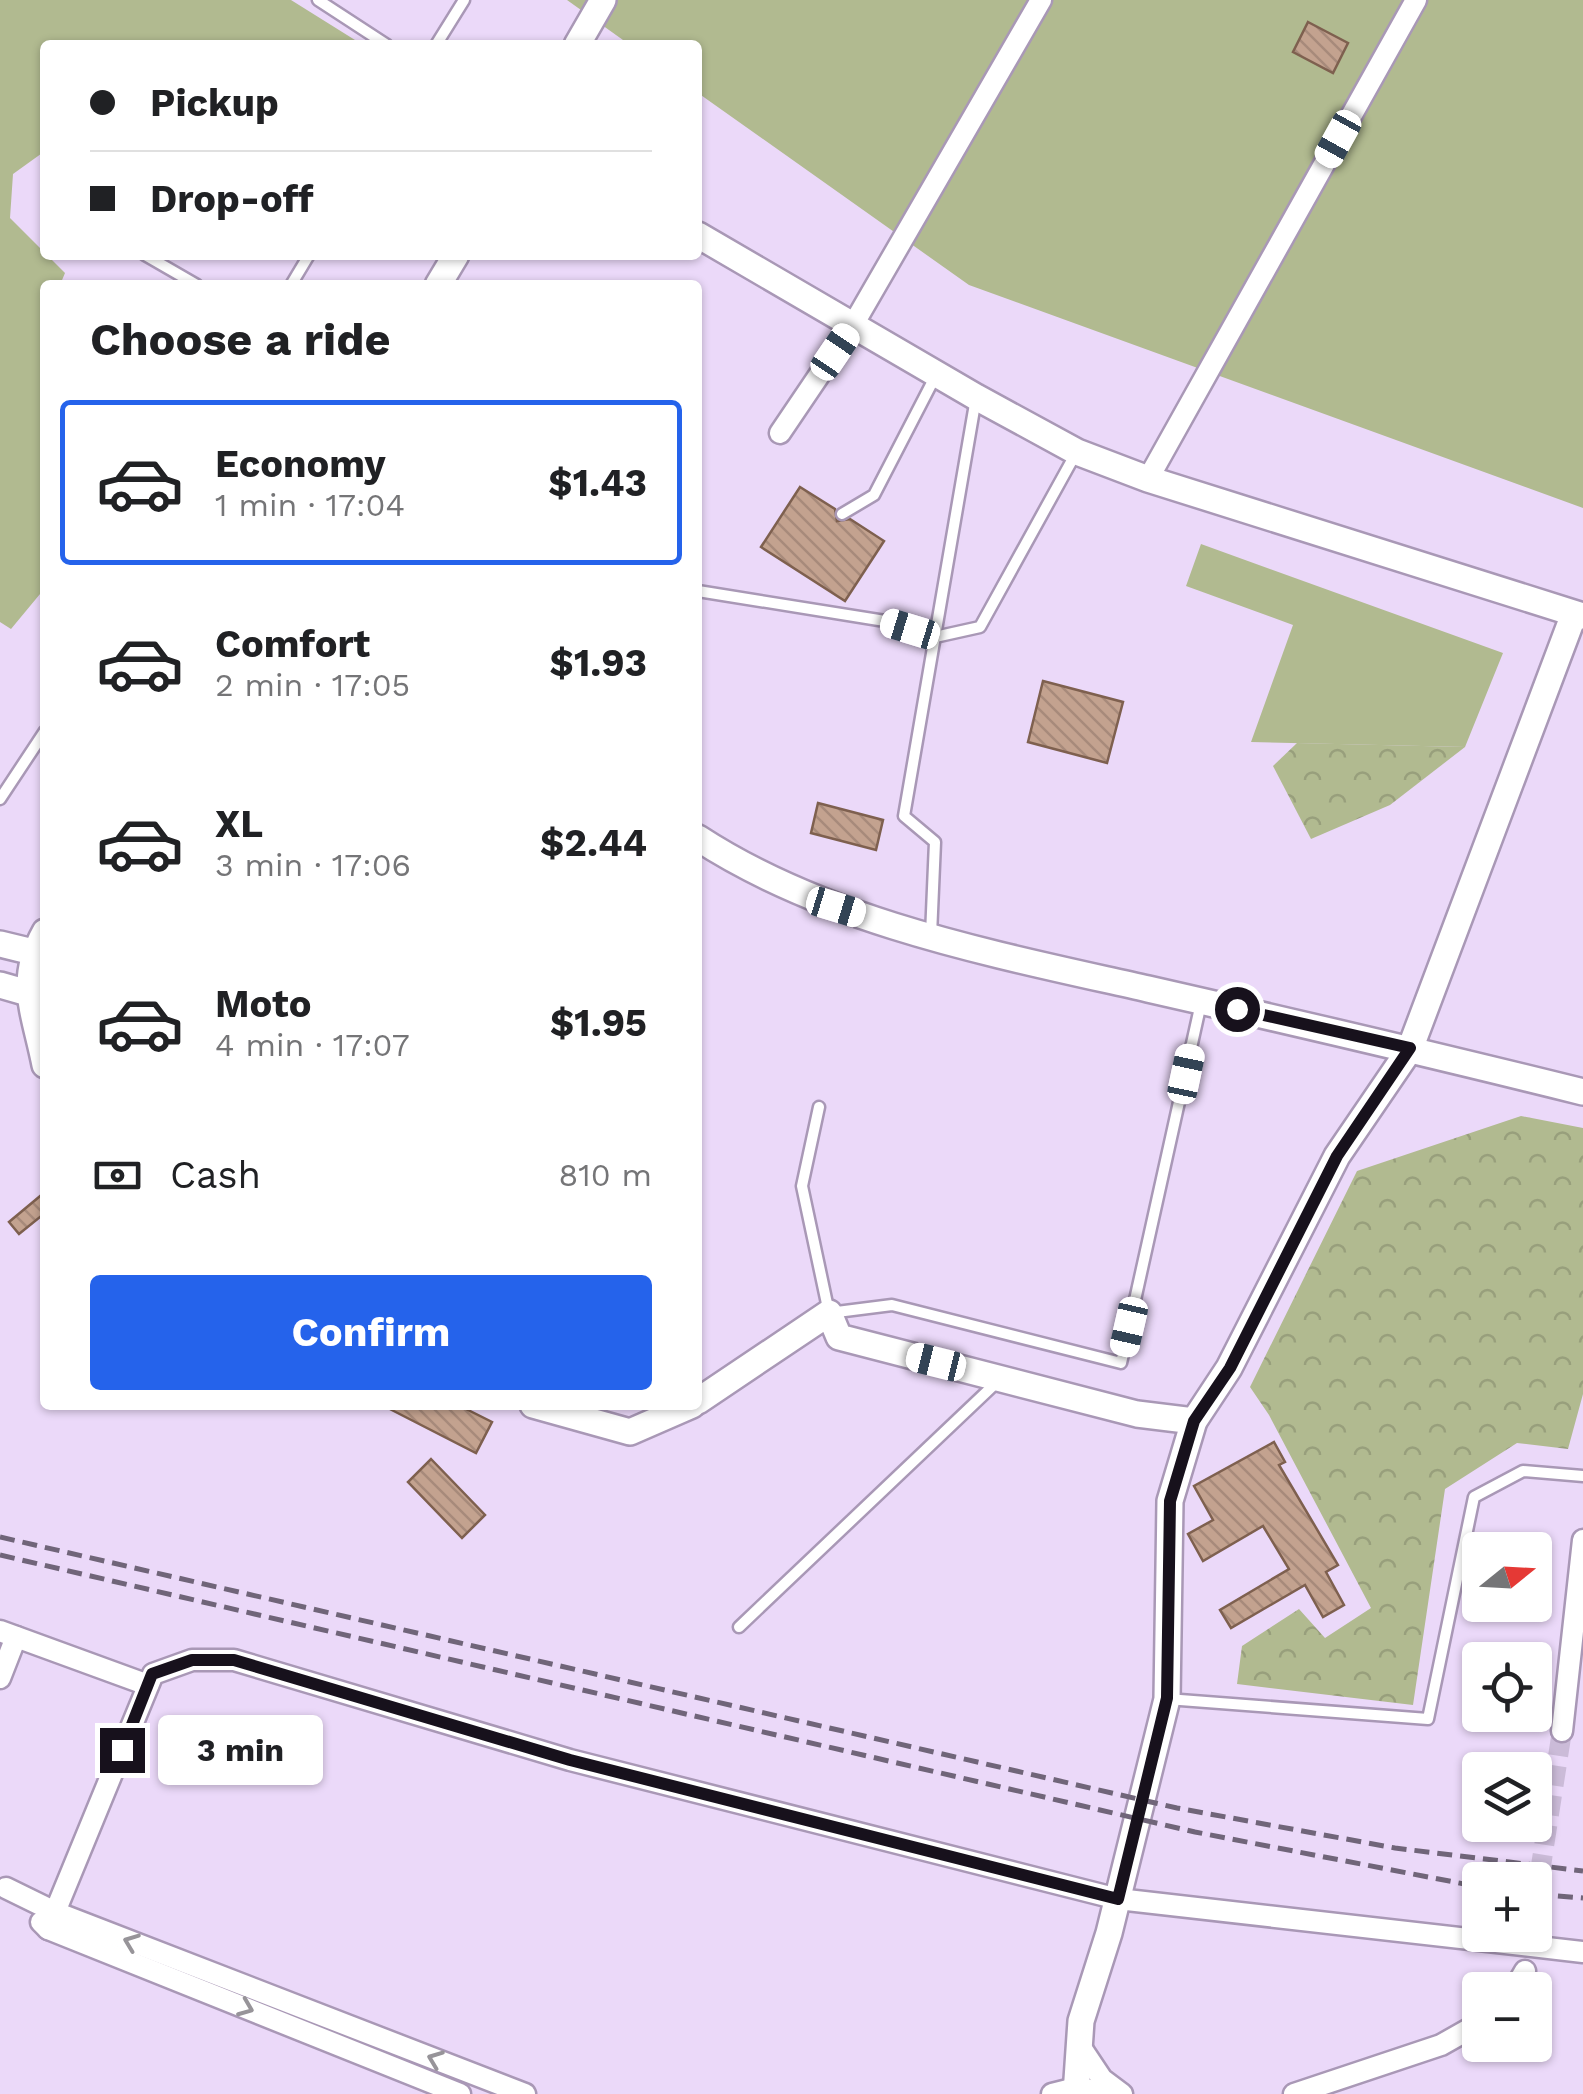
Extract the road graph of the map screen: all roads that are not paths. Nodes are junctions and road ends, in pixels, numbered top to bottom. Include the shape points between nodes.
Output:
1 (318, 0) edge
2 (464, 0) edge
3 (604, 0) edge
4 (1041, 0) edge
5 (1416, 0) edge
6 (379, 40) edge
7 (439, 40) edge
8 (580, 40) edge
9 (702, 237) edge
10 (154, 260) edge
11 (188, 280) edge
12 (854, 325) junction
13 (936, 374) junction
14 (976, 398) junction
15 (780, 432) dead end
16 (1077, 452) junction
17 (1148, 479) junction
18 (842, 514) dead end
19 (702, 592) edge
20 (1580, 608) edge
21 (935, 636) junction
22 (40, 739) edge
23 (0, 799) edge
24 (702, 841) edge
25 (931, 936) junction
26 (39, 942) edge
27 (0, 944) edge
28 (0, 985) edge
29 (28, 993) junction
30 (1202, 1001) junction
31 (40, 1043) edge
32 (1410, 1048) junction
33 (1583, 1092) edge
34 (820, 1108) dead end
35 (829, 1313) junction
36 (1000, 1379) junction
37 (702, 1398) edge
38 (551, 1410) edge
39 (679, 1410) edge
40 (1194, 1421) junction
41 (1583, 1476) edge
42 (1583, 1540) edge
43 (739, 1627) dead end
44 (8, 1634) edge
45 (0, 1678) edge
46 (148, 1684) junction
47 (1167, 1698) junction
48 (1562, 1732) tunnel mouth
49 (3, 1884) edge
50 (1118, 1899) junction
51 (51, 1921) junction
52 (1583, 1952) edge
53 (1080, 2032) junction
54 (1462, 2032) edge
55 (1366, 2070) junction
56 (1066, 2092) edge
57 (460, 2094) edge
58 (526, 2094) edge
59 (1119, 2094) edge
60 (1294, 2094) edge
61 (1357, 2094) edge

1 - 6 lane
2 - 7 lane
3 - 8 street
4 - 12 street
5 - 17 street
9 - 12 street
10 - 11 lane
12 - 13 street
12 - 15 street
13 - 14 street
13 - 18 lane via 874,495
14 - 16 street
14 - 21 lane
16 - 17 street
16 - 21 lane via 980,627
17 - 20 street
19 - 21 lane via 885,621
20 - 32 street
21 - 25 lane via 904,816 936,842
22 - 23 lane
24 - 25 street via 836,907
25 - 30 street
26 - 27 street
26 - 29 street
28 - 29 street
29 - 31 street
30 - 32 street
30 - 35 lane via 1121,1363 892,1305
32 - 33 street
32 - 40 street via 1337,1156 1230,1368
34 - 35 lane via 802,1186
35 - 36 street via 839,1337
35 - 37 street
36 - 40 street via 1137,1414
36 - 43 lane
38 - 39 street via 630,1432
40 - 47 street via 1170,1501
41 - 47 lane via 1524,1470 1474,1498 1428,1719
42 - 48 street
44 - 45 street
44 - 46 street
46 - 50 street via 152,1674 192,1660 234,1660 570,1760
46 - 51 street
47 - 50 street
49 - 51 street
50 - 52 street
50 - 53 street
51 -> 57 street
58 -> 51 street
53 - 56 street via 1062,2050
53 - 59 street via 1102,2079
54 - 55 street
55 - 60 street
55 - 61 street
56 - 59 street

